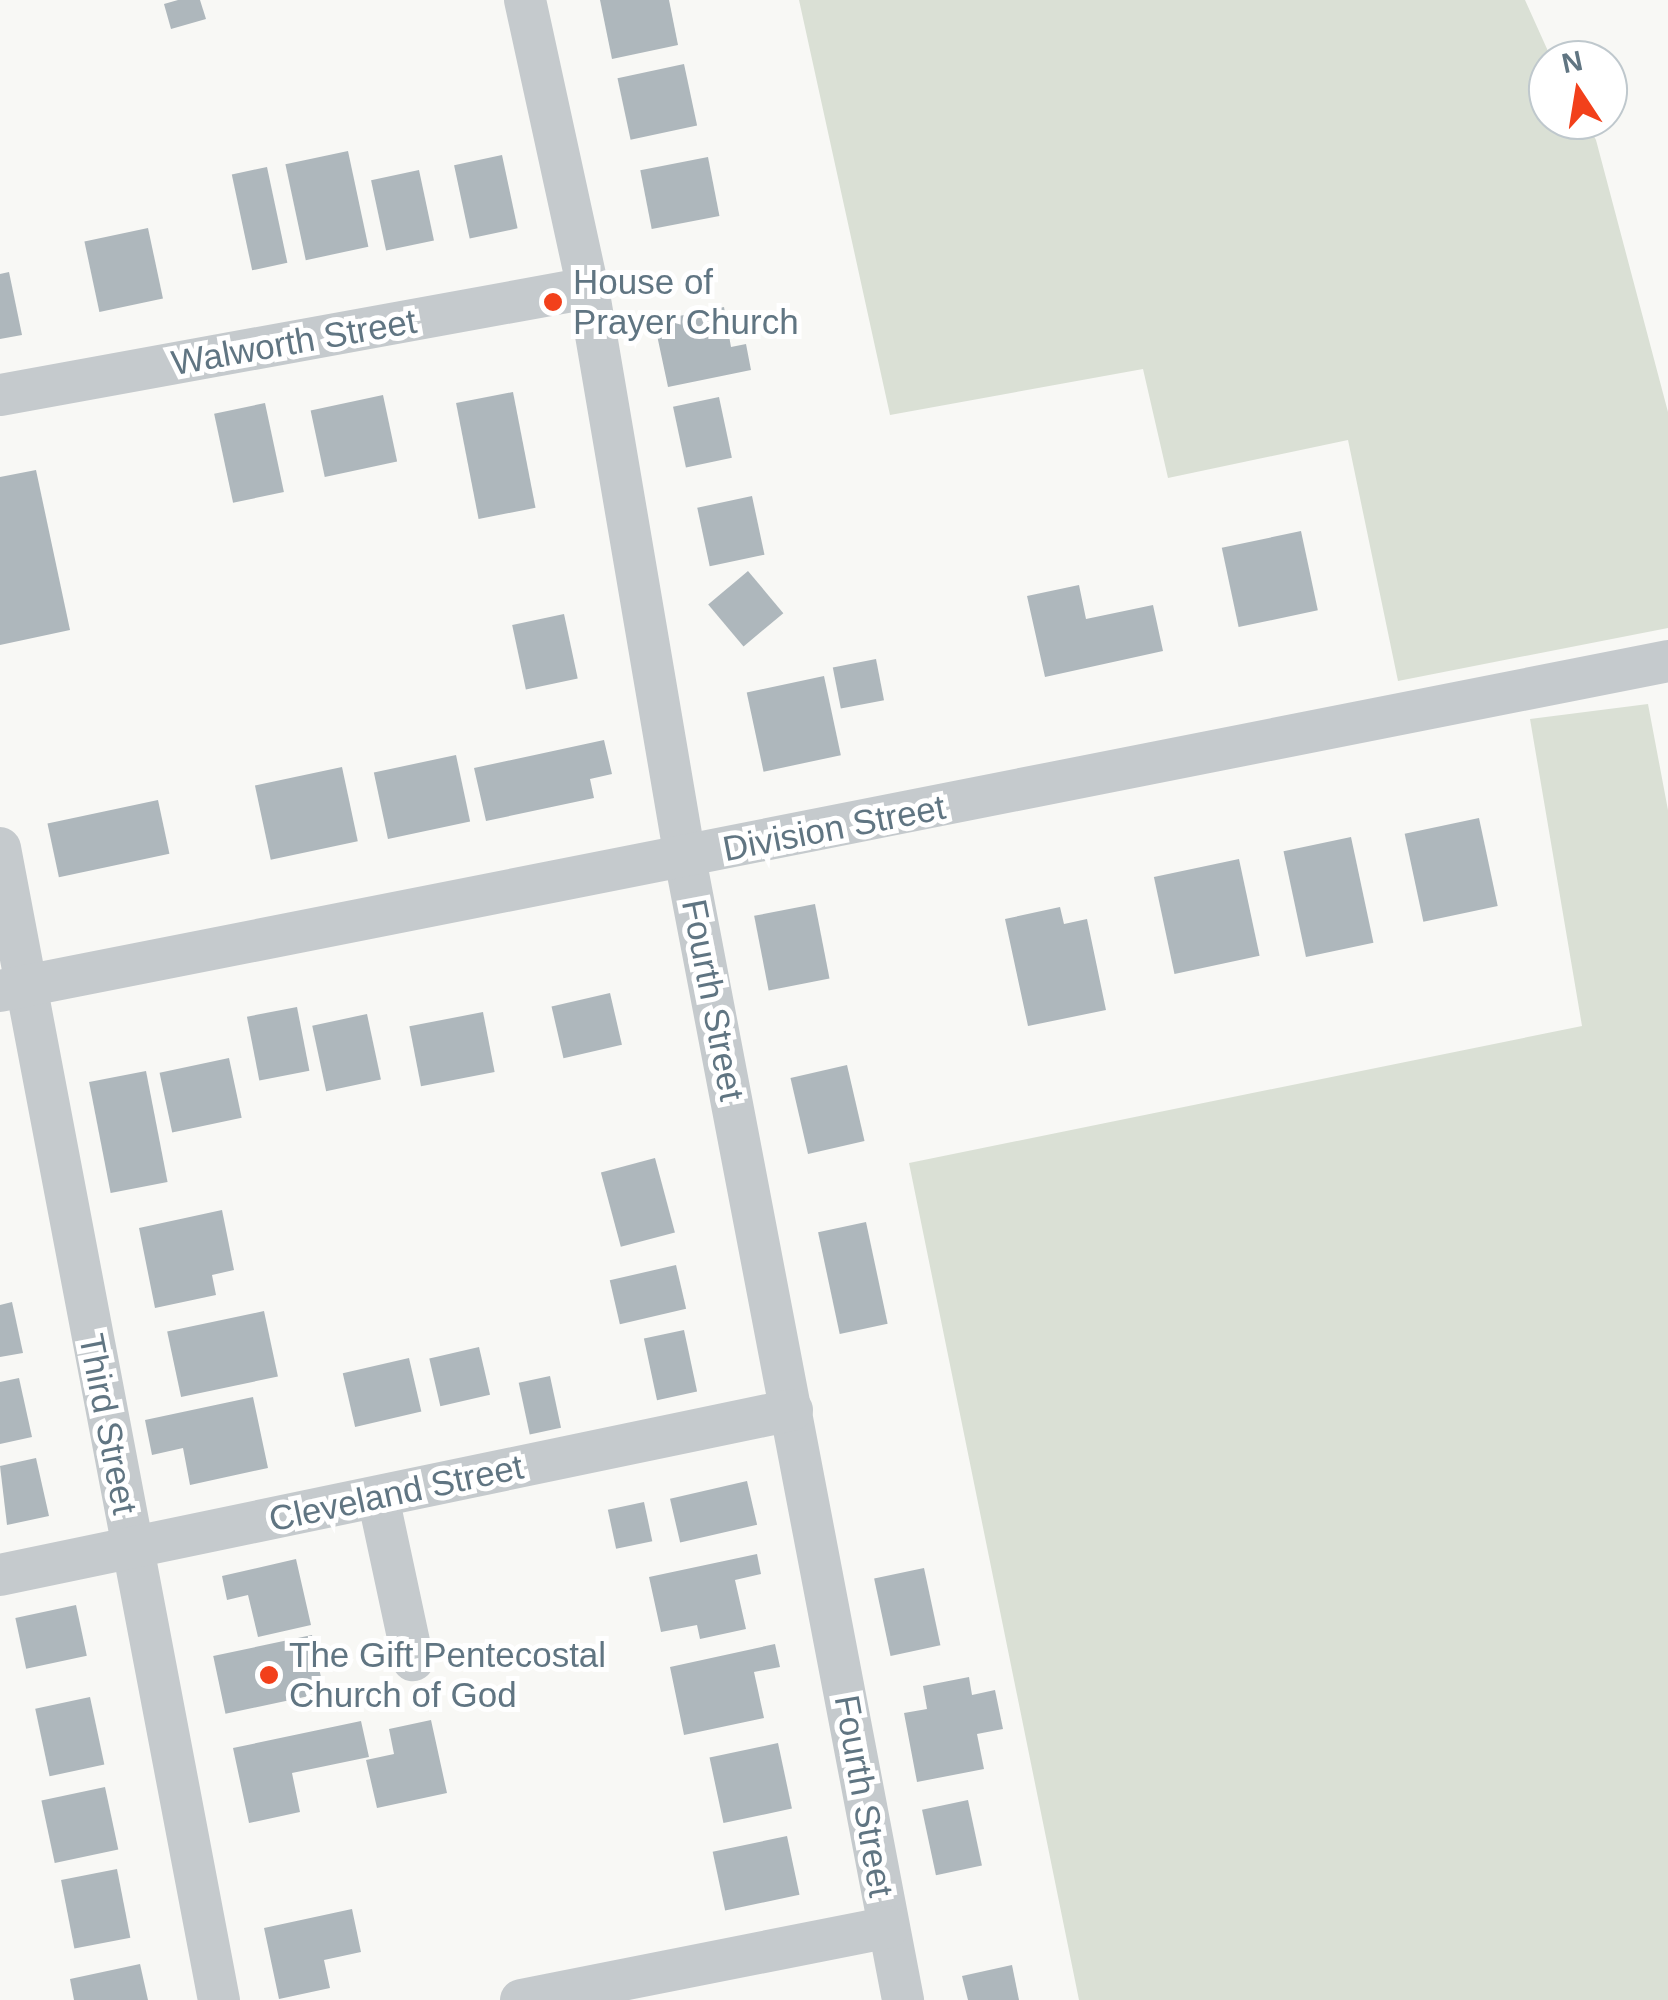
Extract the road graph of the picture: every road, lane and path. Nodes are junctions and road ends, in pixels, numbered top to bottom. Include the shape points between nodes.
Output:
1 (525, 0) edge
2 (588, 288) junction
3 (0, 395) edge
4 (1668, 661) edge
5 (0, 848) edge
6 (685, 858) junction
7 (13, 988) edge
8 (792, 1410) junction
9 (378, 1497) junction
10 (131, 1549) junction
11 (0, 1575) edge
12 (413, 1660) dead end
13 (888, 1927) junction
14 (219, 2000) edge
15 (521, 2000) edge
16 (903, 2000) edge

1 - 2 street, Fourth Street
2 - 3 street, Walworth Street
2 - 6 street, Fourth Street
4 - 6 street, Division Street
5 - 7 street, Third Street
6 - 7 street, Division Street
6 - 8 street, Fourth Street
7 - 10 street, Third Street
8 - 9 street, Cleveland Street
8 - 13 street, Fourth Street
9 - 10 street, Cleveland Street
9 - 12 street
10 - 11 street, Cleveland Street
10 - 14 street, Third Street
13 - 15 street
13 - 16 street, Fourth Street

